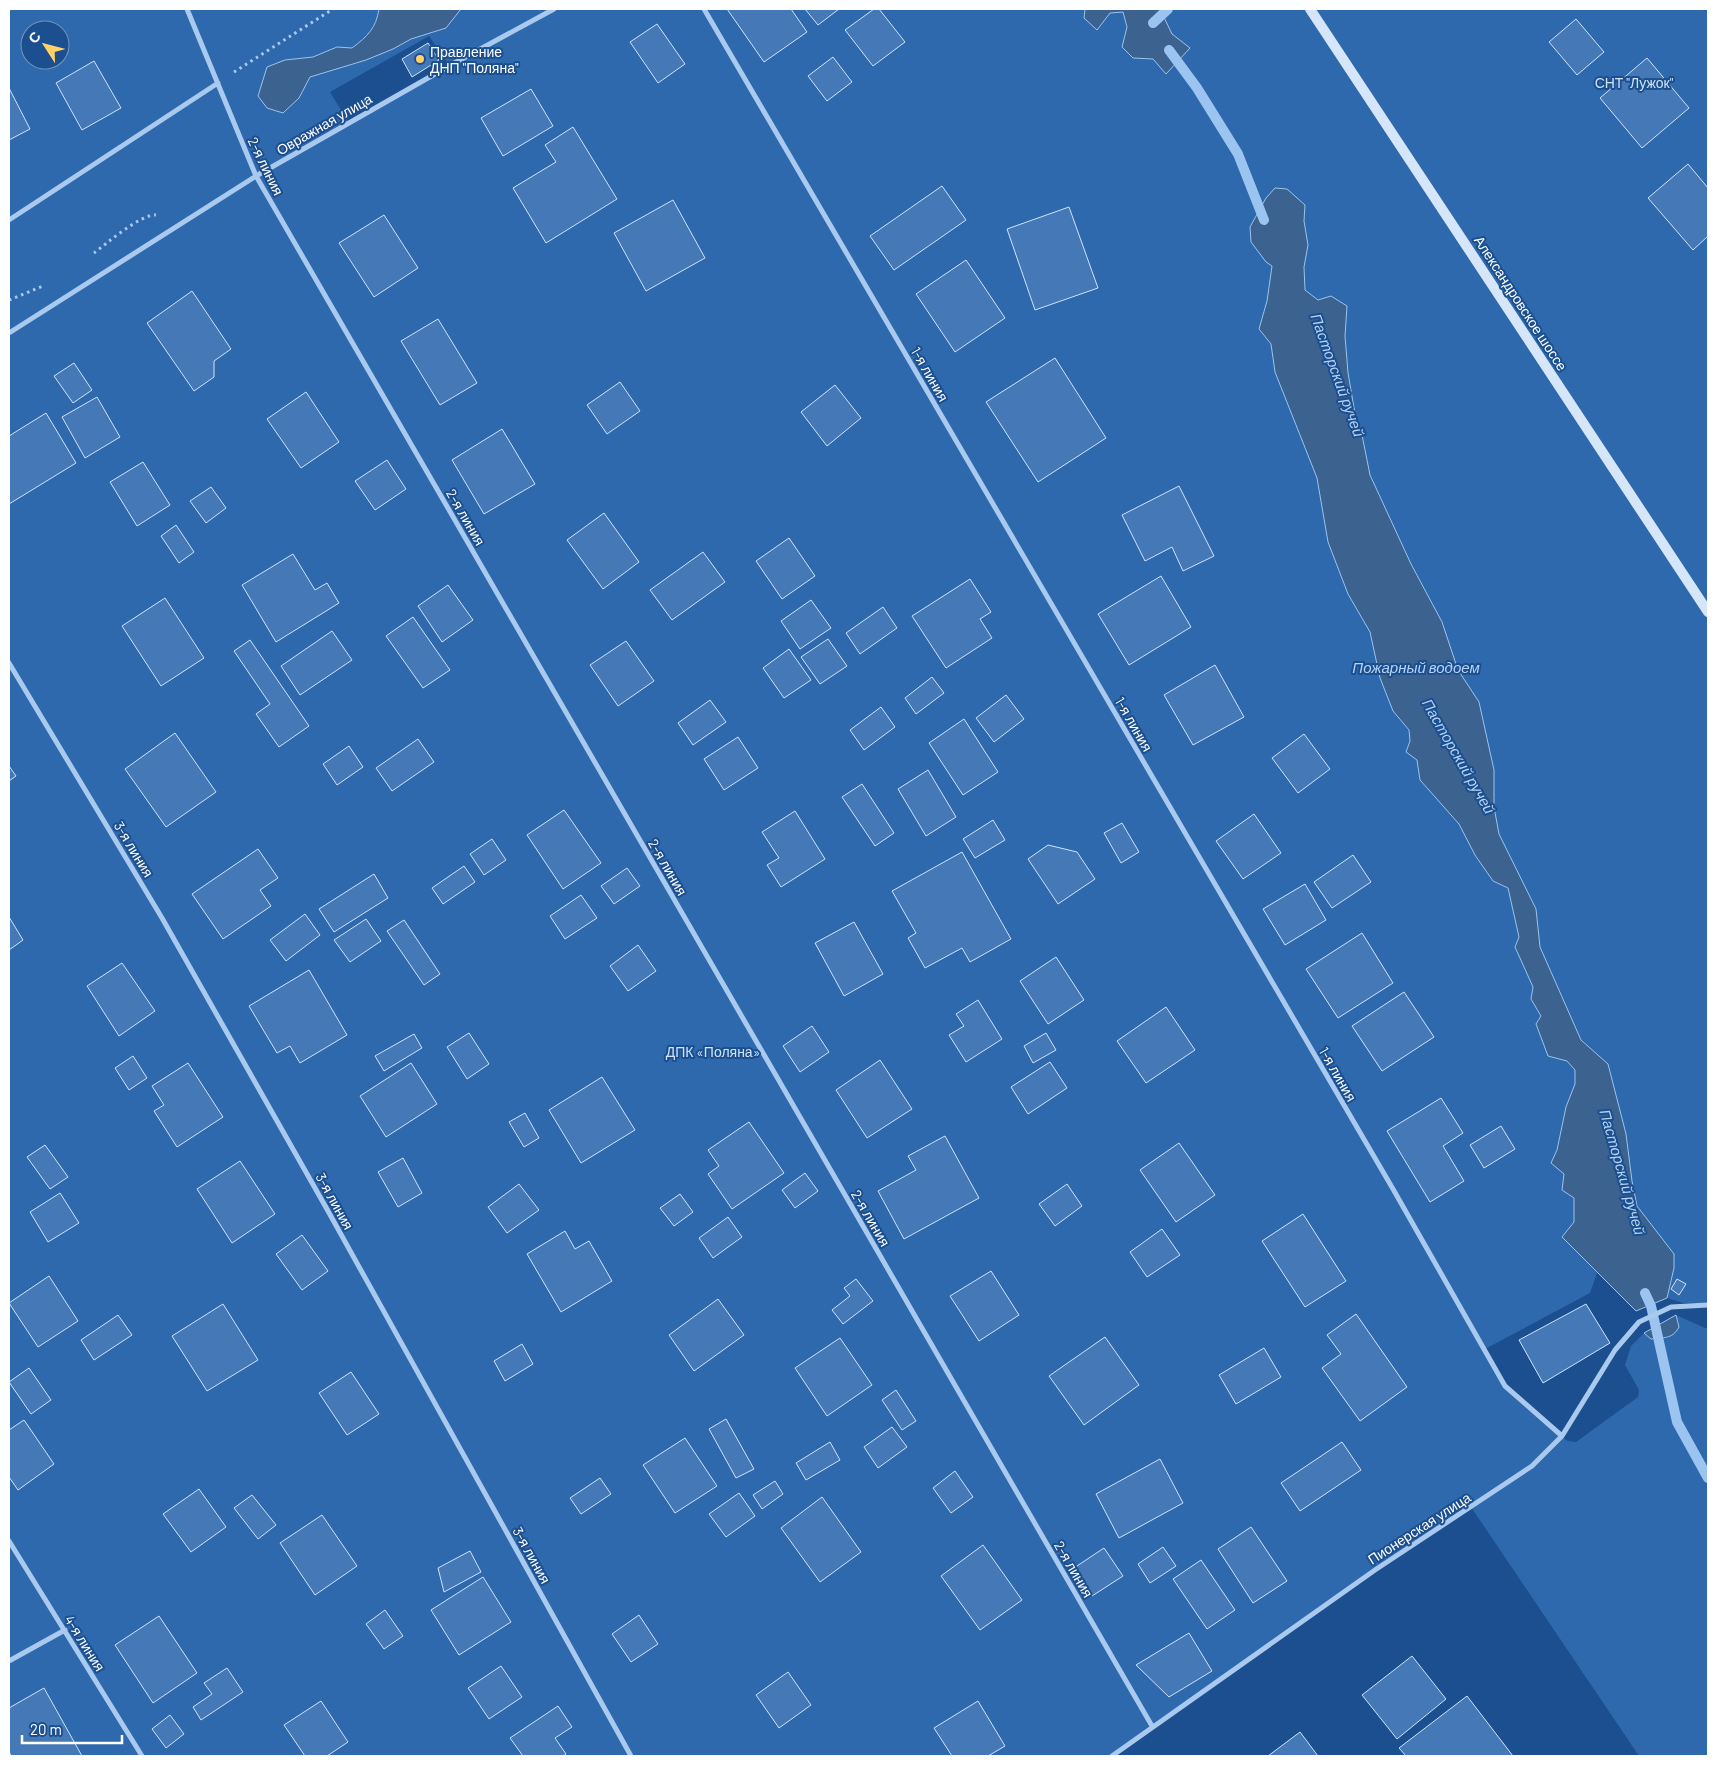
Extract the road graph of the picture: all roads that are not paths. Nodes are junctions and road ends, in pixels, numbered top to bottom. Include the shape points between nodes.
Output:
1 (188, 9) edge
2 (554, 9) edge
3 (704, 9) edge
4 (1310, 9) edge
5 (218, 83) junction
6 (256, 176) junction
7 (9, 220) edge
8 (9, 333) edge
9 (1708, 612) edge
10 (9, 663) edge
11 (1708, 1305) edge
12 (1562, 1436) junction
13 (9, 1541) edge
14 (64, 1630) junction
15 (9, 1661) edge
16 (1152, 1726) junction
17 (142, 1756) edge
18 (631, 1756) edge
19 (1112, 1756) edge

1 - 5 street, 2-я линия
2 - 6 street, Овражная улица
3 - 12 street, 1-я линия via 1505,1386
4 - 9 street, Александровское шоссе
5 - 6 street, 2-я линия
5 - 7 street
6 - 8 street, Овражная улица
6 - 16 street, 2-я линия
10 - 18 street, 3-я линия via 172,936
11 - 12 street, Пионерская улица via 1671,1307 1639,1322 1615,1350
12 - 16 street, Пионерская улица via 1532,1466 1376,1569
13 - 14 street, 4-я линия
14 - 15 street
14 - 17 street, 4-я линия
16 - 19 street, Пионерская улица

